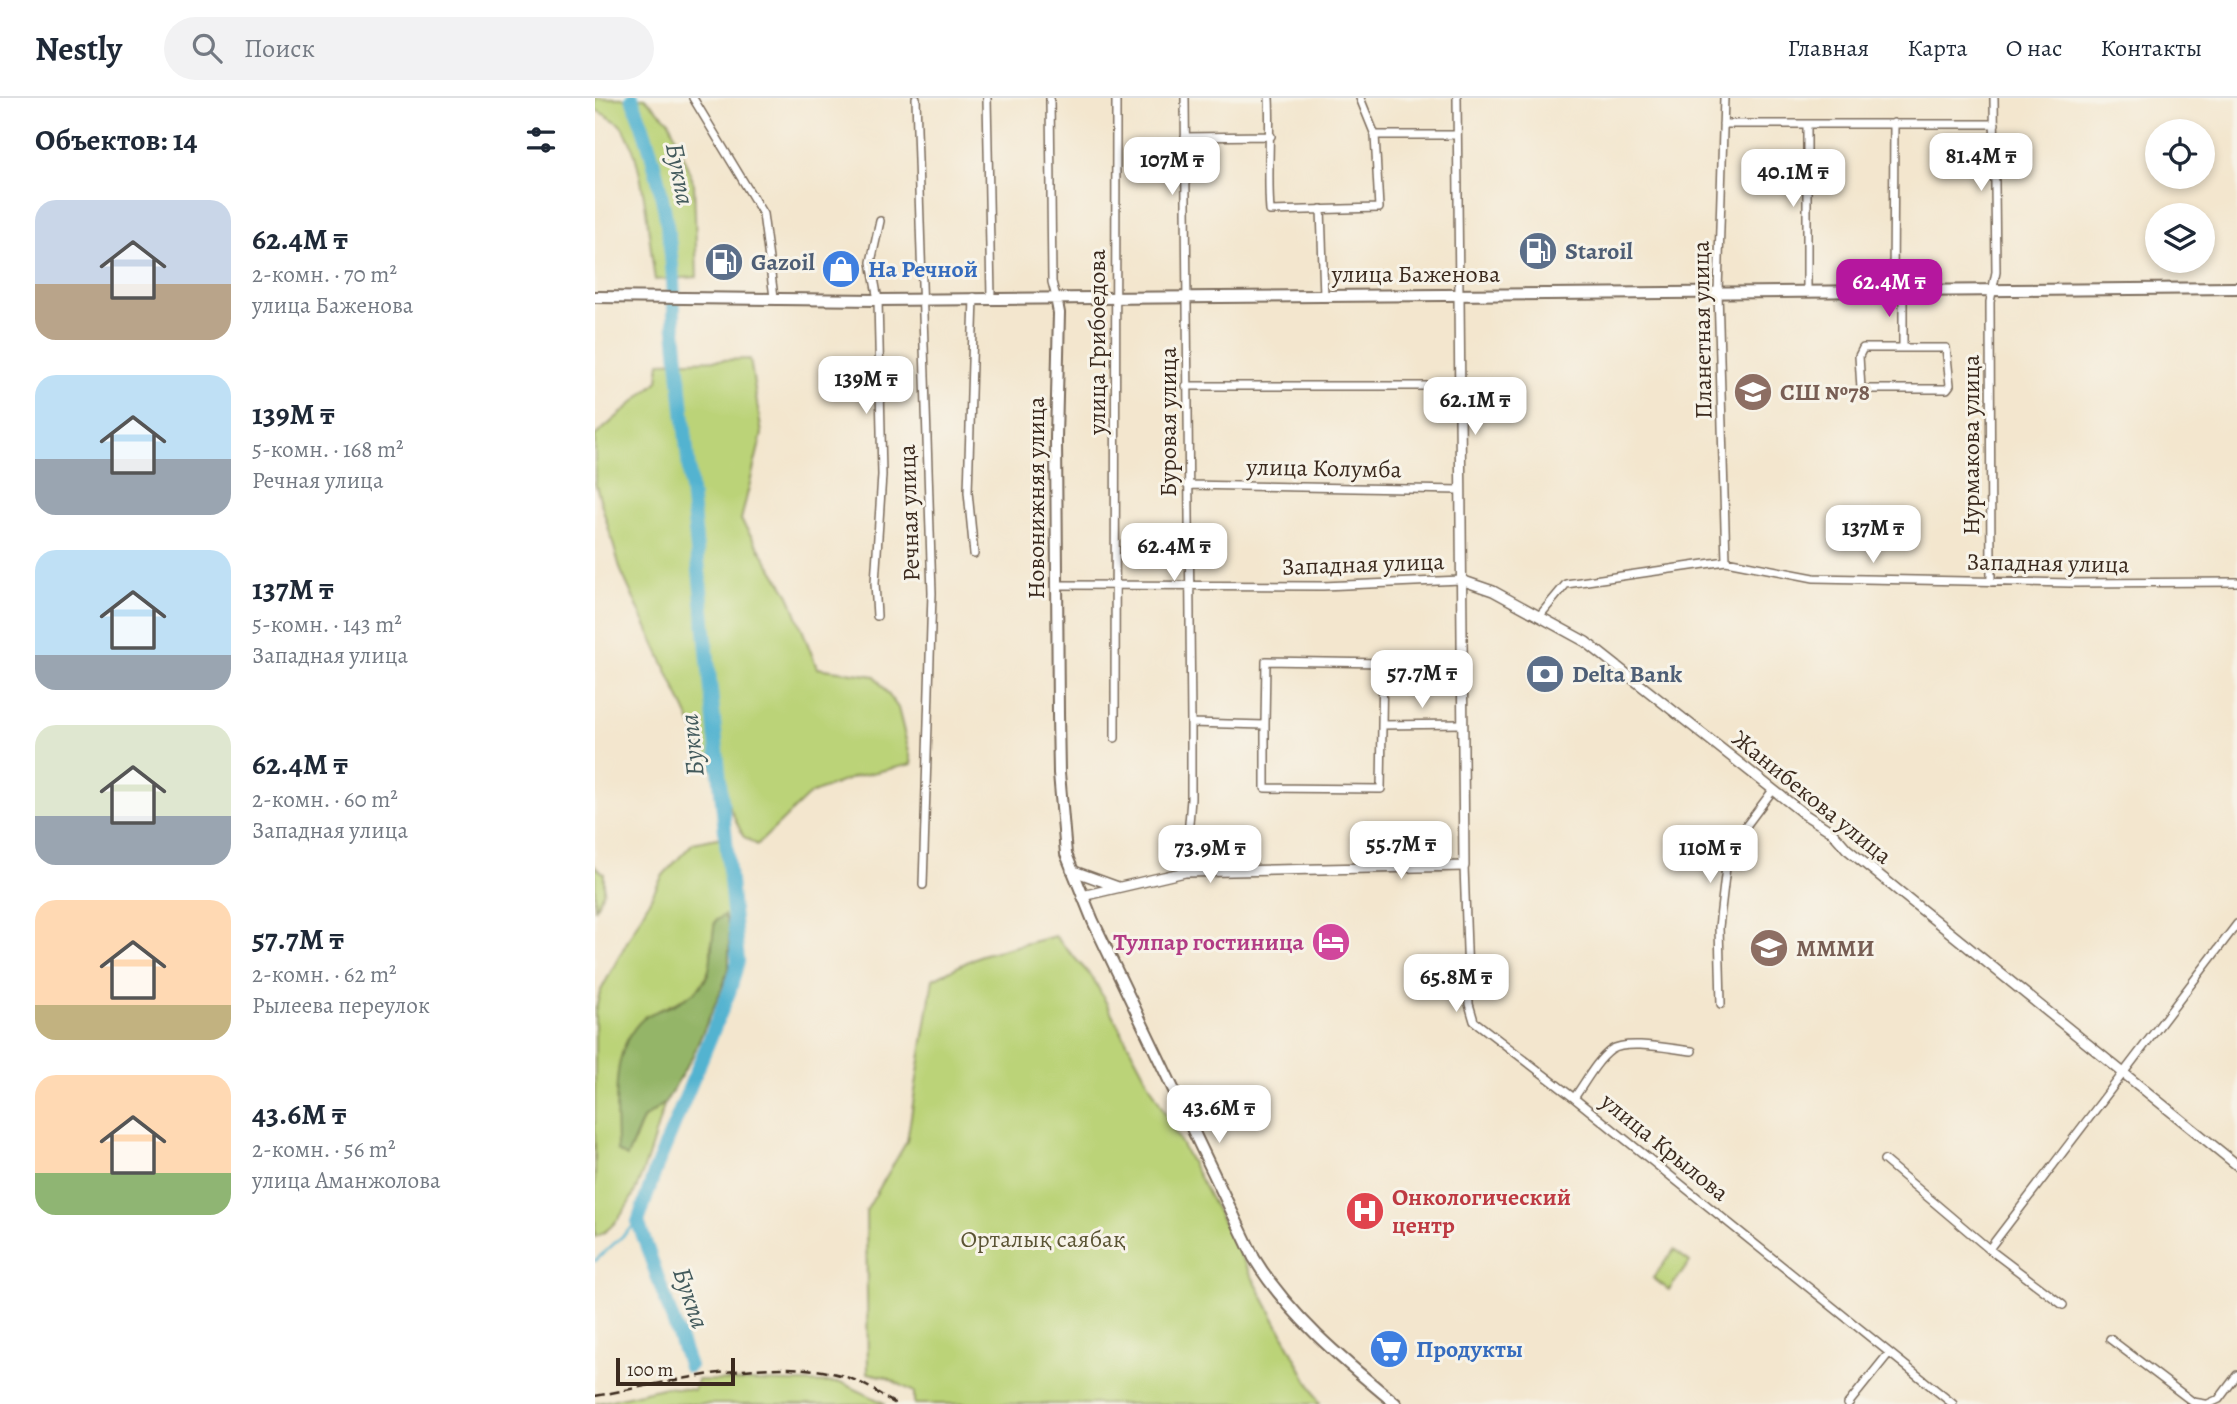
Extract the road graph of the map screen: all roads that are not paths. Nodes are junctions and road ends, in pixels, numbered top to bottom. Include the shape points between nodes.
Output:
1 (693, 98) edge
2 (916, 98) edge
3 (987, 98) edge
4 (1050, 98) edge
5 (1116, 98) edge
6 (1185, 98) edge
7 (1269, 98) edge
8 (1360, 98) edge
9 (1457, 98) edge
10 (1724, 98) edge
11 (1994, 98) edge
12 (1894, 123) junction
13 (1723, 124) junction
14 (1995, 124) junction
15 (1807, 126) junction
16 (1375, 135) junction
17 (1457, 135) junction
18 (1271, 136) junction
19 (1185, 137) junction
20 (1321, 209) junction
21 (880, 221) dead end
22 (2237, 288) edge
23 (1993, 289) junction
24 (1898, 291) junction
25 (1718, 292) junction
26 (1807, 292) junction
27 (1459, 295) junction
28 (1188, 296) junction
29 (1324, 296) junction
30 (774, 297) junction
31 (974, 297) junction
32 (991, 297) junction
33 (1056, 297) junction
34 (1118, 297) junction
35 (595, 298) edge
36 (923, 298) junction
37 (878, 300) junction
38 (1903, 347) junction
39 (1186, 386) junction
40 (1460, 386) junction
41 (1187, 485) junction
42 (1460, 489) junction
43 (974, 554) dead end
44 (1727, 561) junction
45 (1461, 580) junction
46 (1991, 582) junction
47 (2237, 582) edge
48 (1188, 585) junction
49 (1056, 586) junction
50 (1115, 586) junction
51 (1541, 614) junction
52 (877, 616) dead end
53 (1191, 723) junction
54 (1382, 724) junction
55 (1463, 724) junction
56 (1265, 725) junction
57 (1115, 738) dead end
58 (1773, 790) junction
59 (1464, 866) junction
60 (1071, 870) junction
61 (1185, 872) junction
62 (923, 885) dead end
63 (1119, 888) junction
64 (1082, 896) junction
65 (2237, 924) edge
66 (1721, 1004) dead end
67 (1692, 1051) dead end
68 (2122, 1073) junction
69 (1574, 1098) junction
70 (1884, 1160) dead end
71 (2237, 1165) edge
72 (1989, 1249) junction
73 (2063, 1306) dead end
74 (2110, 1339) dead end
75 (1889, 1353) junction
76 (2237, 1375) edge
77 (1395, 1404) edge
78 (1848, 1404) edge
79 (1953, 1404) edge
80 (2206, 1404) edge

1 - 30 street via 763,214
2 - 36 street, Речная улица
3 - 32 street
4 - 33 street, Новонижняя улица via 1052,282
5 - 34 street, улица Грибоедова
6 - 19 street, Буровая улица
7 - 18 street
8 - 16 street
9 - 17 street
10 - 13 street, Планетная улица
11 - 14 street, Нурмакова улица
12 - 14 street
12 - 15 street
12 - 24 street
13 - 15 street
13 - 25 street, Планетная улица
14 - 23 street, Нурмакова улица
15 - 26 street
16 - 17 street
16 - 20 street via 1379,208
17 - 27 street
18 - 19 street
18 - 20 street via 1266,171 1270,211
19 - 28 street, Буровая улица
20 - 29 street
21 - 37 street via 871,262
22 - 23 main road, улица Баженова
23 - 24 main road, улица Баженова
23 - 46 street, Нурмакова улица
24 - 26 main road, улица Баженова
24 - 38 street
25 - 26 main road, улица Баженова
25 - 27 main road, улица Баженова
25 - 44 street, Планетная улица
27 - 29 main road, улица Баженова
27 - 40 street
28 - 29 main road, улица Баженова
28 - 34 main road, улица Баженова
28 - 39 street, Буровая улица
30 - 35 main road, улица Баженова
30 - 37 main road, улица Баженова
31 - 32 main road, улица Баженова
31 - 36 main road, улица Баженова
31 - 43 street via 968,492
32 - 33 main road, улица Баженова
33 - 34 main road, улица Баженова
33 - 49 main road, Новонижняя улица
34 - 50 street, улица Грибоедова
36 - 37 main road, улица Баженова
36 - 62 street, Речная улица via 932,593
37 - 52 street via 882,475
38 - 38 street via 1861,350 1861,389 1949,387 1947,349
39 - 40 street
39 - 41 street, Буровая улица
40 - 42 street
41 - 42 street, улица Колумба
41 - 48 street, Буровая улица
42 - 45 street
44 - 46 street, Западная улица via 1814,578
44 - 51 street, Западная улица via 1566,584
45 - 48 street, Западная улица
45 - 51 street, Жанибекова улица
45 - 55 street
46 - 47 street, Западная улица
48 - 50 street, Западная улица
48 - 53 street, Буровая улица
49 - 50 street, Западная улица
49 - 60 main road, Новонижняя улица via 1059,773
50 - 57 street, улица Грибоедова
51 - 58 street, Жанибекова улица via 1585,642
53 - 56 street
53 - 61 street, Буровая улица
54 - 55 street
54 - 56 street via 1383,663 1266,661
54 - 56 street via 1381,789 1325,790 1265,788
55 - 59 street
58 - 66 street via 1728,850 1719,927
58 - 68 street, Жанибекова улица via 1832,832
59 - 61 street
59 - 69 street, улица Крылова via 1470,1014 1479,1026
60 - 63 street
60 - 64 main road, Новонижняя улица
61 - 63 street
63 - 64 street
64 - 77 main road, Новонижняя улица via 1263,1273 1312,1330
65 - 68 street
67 - 69 street via 1628,1044 1617,1047
68 - 71 street, Жанибекова улица
68 - 72 street
69 - 75 street, улица Крылова
70 - 72 street
72 - 73 street
74 - 80 street via 2193,1402
75 - 78 street
75 - 79 street, улица Крылова
76 - 80 street via 2219,1399

